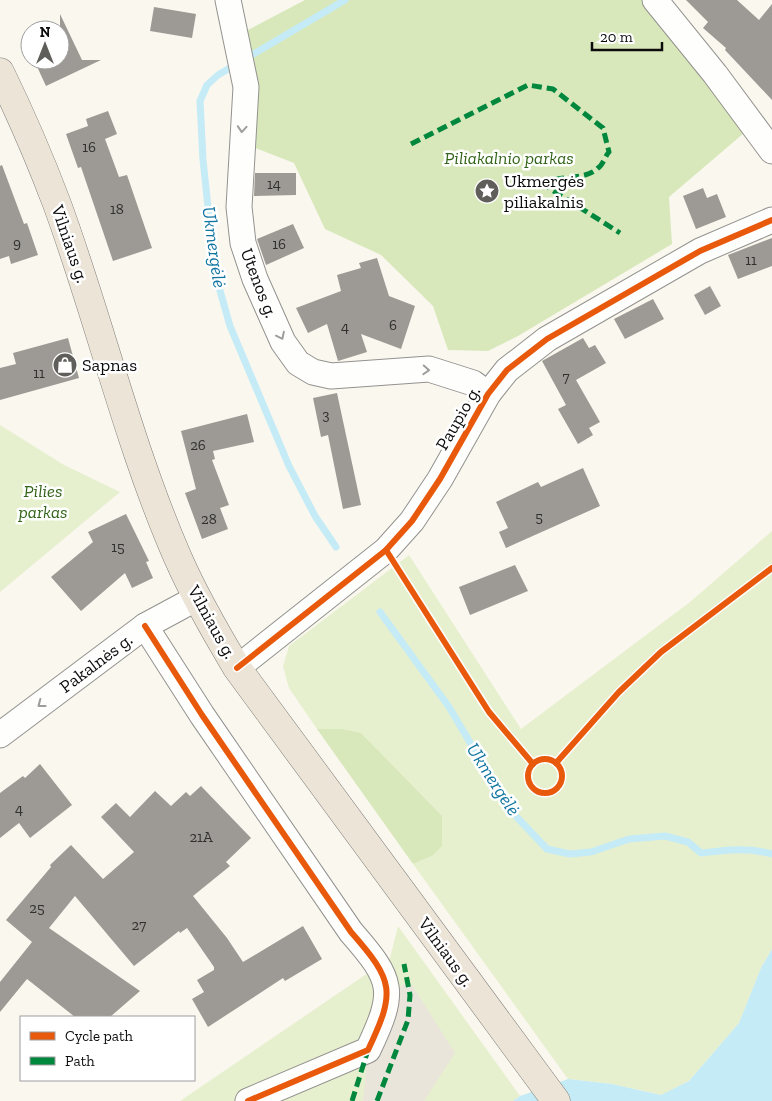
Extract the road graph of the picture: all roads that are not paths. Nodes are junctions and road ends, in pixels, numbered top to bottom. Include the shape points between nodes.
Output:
1 (228, 0) edge
2 (655, 0) edge
3 (0, 72) edge
4 (772, 151) edge
5 (772, 220) edge
6 (488, 394) junction
7 (197, 598) junction
8 (145, 626) junction
9 (237, 668) junction
10 (0, 735) edge
11 (248, 1101) edge
12 (556, 1101) edge

1 -> 6 street, Utenos g. via 244,81 239,207 243,243 283,342 298,363 313,372 331,376 429,369 473,383
2 - 4 street
3 - 7 main road, Vilniaus g. via 57,205 130,426 178,557
5 - 6 street, Paupio g. via 700,251 547,339 507,370
6 - 9 street, Paupio g. via 412,521 386,550
7 - 8 street, Pakalnės g.
7 - 9 main road, Vilniaus g.
8 -> 10 street, Pakalnės g.
8 - 11 street via 351,932 374,958 388,993 383,1017 368,1050
9 - 12 main road, Vilniaus g.

